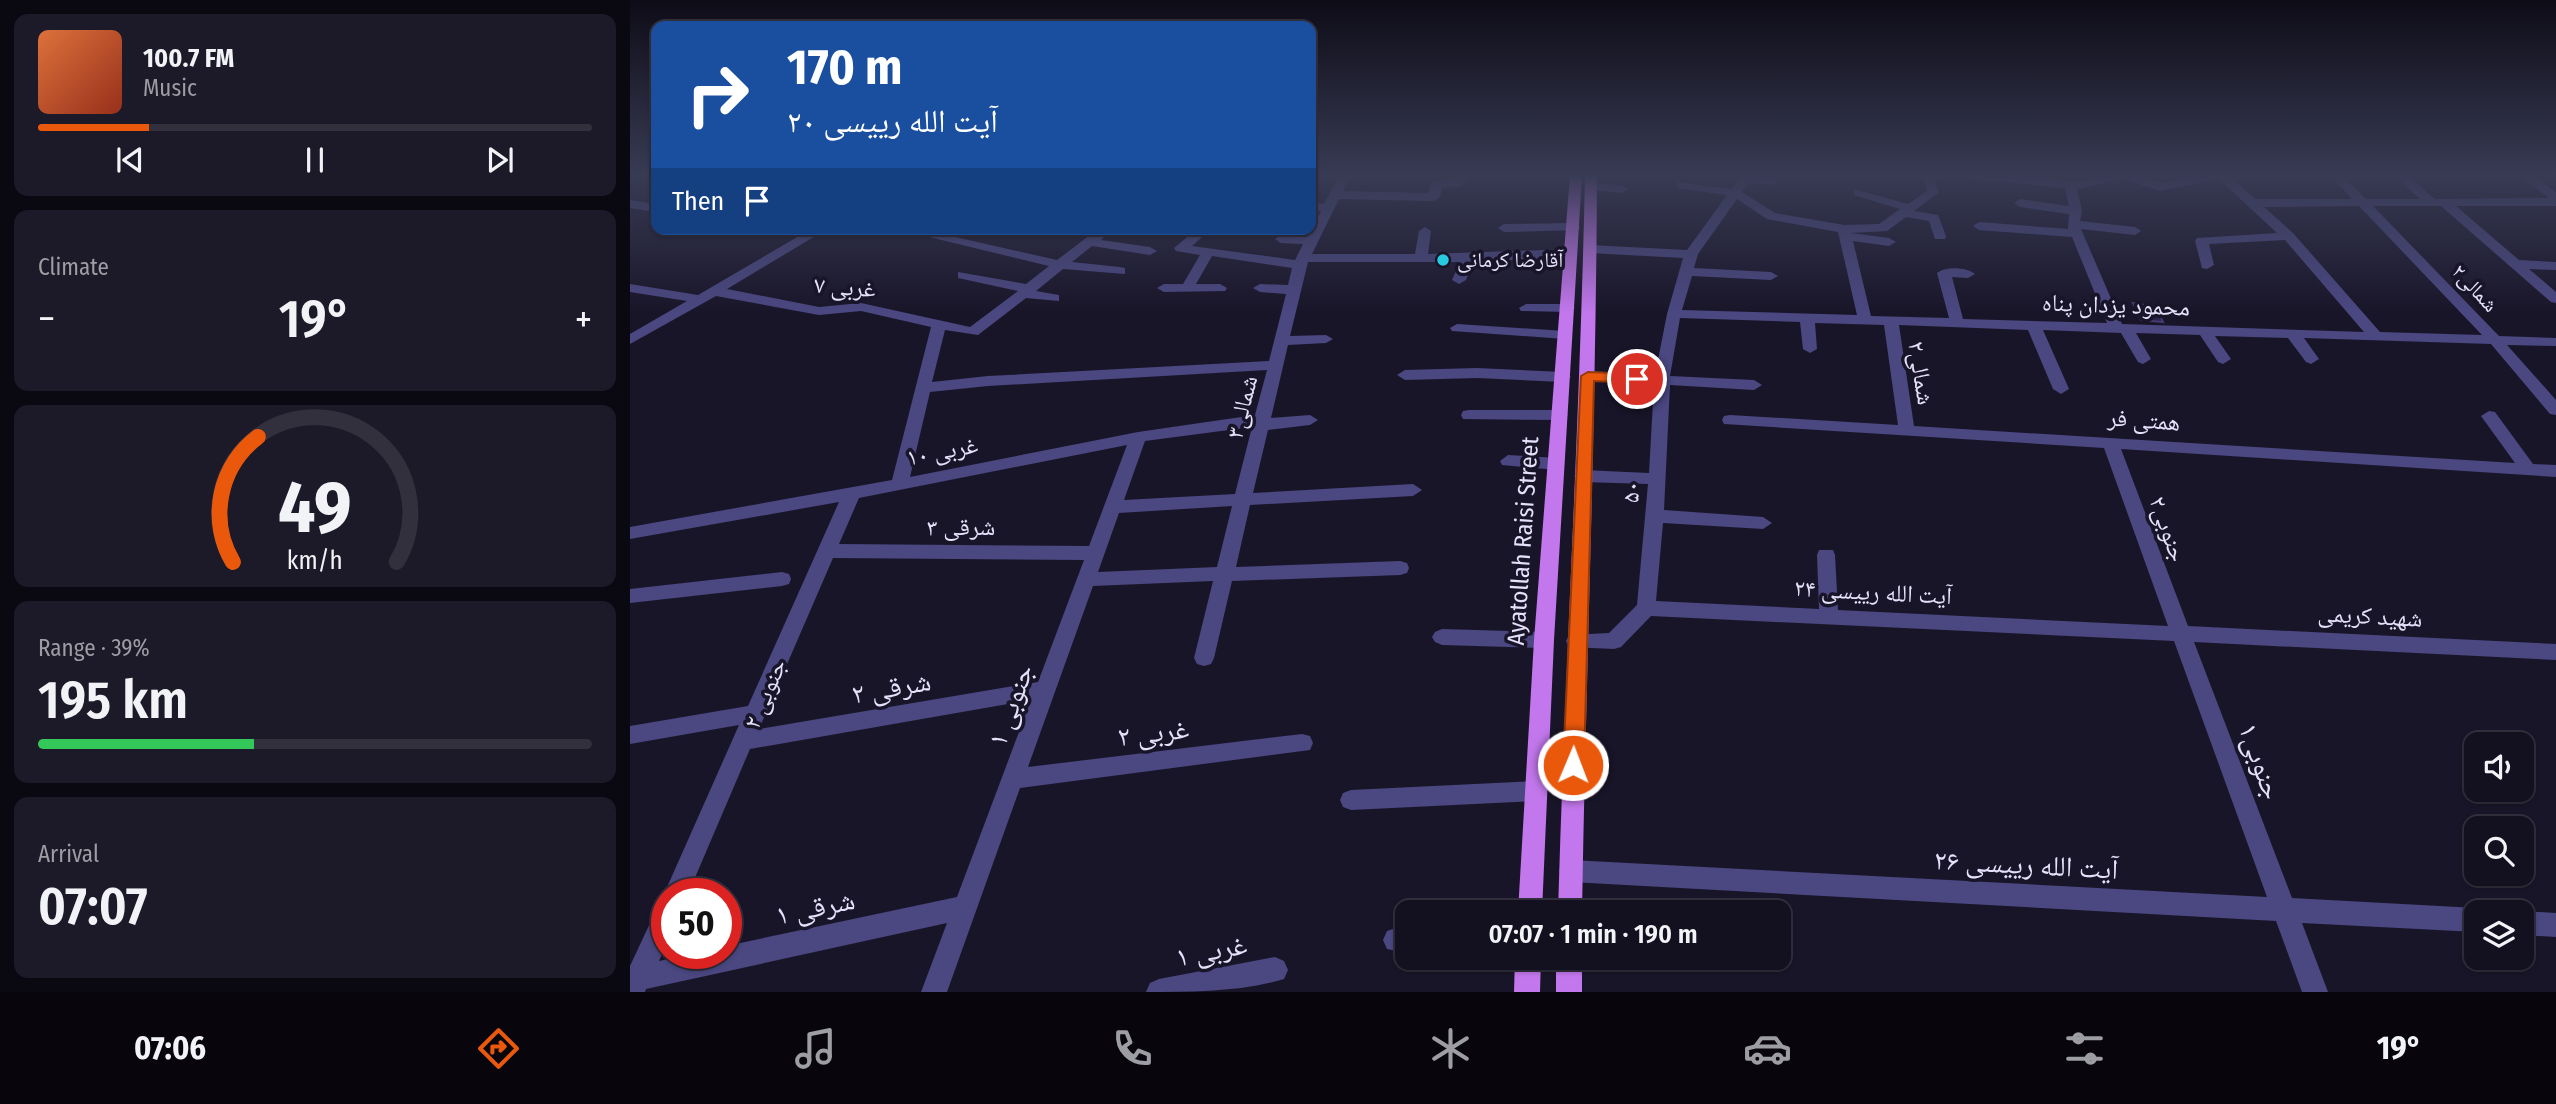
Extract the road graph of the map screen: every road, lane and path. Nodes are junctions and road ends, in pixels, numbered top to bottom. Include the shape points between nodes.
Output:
1 (1574, 221) edge
2 (1585, 221) edge
3 (1715, 221) edge
4 (1794, 221) edge
5 (1891, 221) edge
6 (1935, 221) edge
7 (2070, 221) edge
8 (2273, 221) edge
9 (2382, 221) edge
10 (2462, 221) edge
11 (2075, 223) junction
12 (1979, 226) dead end
13 (1574, 227) junction
14 (1504, 228) dead end
15 (1425, 231) dead end
16 (2135, 232) dead end
17 (1845, 233) junction
18 (812, 235) edge
19 (928, 235) edge
20 (1099, 235) edge
21 (1197, 235) edge
22 (1315, 235) edge
23 (1940, 236) dead end
24 (2288, 236) junction
25 (1281, 239) dead end
26 (1312, 241) junction
27 (1091, 242) junction
28 (1889, 242) dead end
29 (1150, 251) dead end
30 (1581, 251) junction
31 (1208, 252) junction
32 (1691, 254) junction
33 (1421, 258) junction
34 (1468, 258) junction
35 (1302, 262) junction
36 (2515, 264) junction
37 (1061, 265) junction
38 (2207, 265) dead end
39 (2556, 266) edge
40 (1120, 271) dead end
41 (1687, 272) junction
42 (1968, 274) dead end
43 (962, 275) dead end
44 (1771, 276) dead end
45 (1460, 280) dead end
46 (630, 288) edge
47 (1164, 288) dead end
48 (1187, 288) junction
49 (1220, 288) dead end
50 (1260, 288) dead end
51 (1294, 290) junction
52 (714, 291) junction
53 (1027, 291) junction
54 (1054, 298) dead end
55 (700, 299) junction
56 (2556, 299) edge
57 (1526, 308) dead end
58 (1568, 308) junction
59 (1590, 309) junction
60 (1674, 314) junction
61 (1807, 318) junction
62 (1865, 320) junction
63 (1891, 321) junction
64 (1957, 323) junction
65 (939, 325) junction
66 (2034, 326) junction
67 (1457, 328) dead end
68 (2121, 328) junction
69 (2205, 331) junction
70 (2293, 334) junction
71 (1565, 335) junction
72 (2376, 337) junction
73 (1326, 339) dead end
74 (630, 340) edge
75 (2495, 340) junction
76 (1281, 341) junction
77 (2556, 342) edge
78 (1810, 349) dead end
79 (2143, 359) dead end
80 (2222, 359) dead end
81 (2311, 359) dead end
82 (1276, 365) junction
83 (1405, 375) dead end
84 (1588, 376) junction
85 (1563, 377) junction
86 (1662, 380) junction
87 (1754, 385) dead end
88 (923, 388) junction
89 (2061, 389) dead end
90 (2553, 403) edge
91 (1469, 415) dead end
92 (1560, 415) junction
93 (2488, 416) dead end
94 (1310, 420) dead end
95 (1730, 420) dead end
96 (1262, 423) junction
97 (1907, 431) junction
98 (1138, 437) junction
99 (2110, 443) junction
100 (1508, 461) dead end
101 (1557, 464) junction
102 (2528, 469) junction
103 (2556, 471) edge
104 (1583, 476) junction
105 (1657, 479) junction
106 (899, 485) junction
107 (1413, 490) dead end
108 (852, 493) junction
109 (1242, 499) junction
110 (1112, 507) junction
111 (1655, 516) junction
112 (1763, 523) dead end
113 (630, 533) edge
114 (826, 551) junction
115 (1095, 553) junction
116 (1826, 555) dead end
117 (1400, 568) dead end
118 (1225, 574) junction
119 (782, 579) dead end
120 (1085, 579) junction
121 (630, 596) edge
122 (1646, 608) junction
123 (1829, 616) junction
124 (2181, 634) junction
125 (1442, 637) dead end
126 (1544, 640) junction
127 (1576, 641) junction
128 (2556, 652) edge
129 (1204, 658) dead end
130 (1045, 689) junction
131 (756, 713) junction
132 (630, 735) edge
133 (746, 741) junction
134 (1302, 743) dead end
135 (1012, 779) junction
136 (1536, 791) junction
137 (1351, 800) dead end
138 (1571, 871) junction
139 (683, 878) edge
140 (1531, 900) edge
141 (1570, 900) edge
142 (965, 906) junction
143 (2284, 910) junction
144 (2464, 919) edge
145 (2534, 924) edge
146 (2556, 925) edge
147 (651, 946) edge
148 (1275, 970) dead end
149 (1528, 970) edge
150 (1569, 970) edge
151 (633, 983) edge
152 (934, 992) edge
153 (1159, 992) edge
154 (1527, 992) edge
155 (1569, 992) edge
156 (2315, 992) edge

1 - 13 main road, Ayatollah Raisi Street
2 - 30 main road, Ayatollah Raisi Street
3 - 32 street
4 - 17 street
5 - 17 street via 1882,228
6 - 23 street
7 - 11 street
8 - 24 street
9 - 75 street, شمالی۲
10 - 36 street
11 - 12 street
11 - 16 street
11 - 68 street
13 - 14 street
13 - 30 main road, Ayatollah Raisi Street
15 - 33 street
17 - 28 street
17 - 62 street
18 - 52 street
19 - 37 street
20 - 27 street
21 - 31 street via 1181,248
22 - 26 street, شمالی۳
24 - 38 street via 2202,241
24 - 72 street
25 - 26 street
26 - 35 street, شمالی۳
27 - 29 street
27 - 37 street
30 - 32 street
30 - 34 street
30 - 58 main road, Ayatollah Raisi Street
30 - 59 main road, Ayatollah Raisi Street
31 - 35 street
31 - 48 street
32 - 41 street, ۵۰
33 - 34 street
33 - 35 street
34 - 45 street
35 - 51 street, شمالی۳
36 - 39 street
36 - 56 street
37 - 40 street
37 - 53 street
41 - 44 street
41 - 60 street, ۵۰
42 - 64 street via 1944,274
43 - 53 street
46 - 55 street
47 - 48 street
48 - 49 street
50 - 51 street
51 - 76 street, شمالی۳
52 - 55 street
52 - 65 street, غربی ۷ via 819,311 861,307
53 - 54 street
53 - 65 street, غربی ۷ via 973,332
55 - 74 street
57 - 58 street
58 - 59 main road
58 - 71 main road, Ayatollah Raisi Street
59 - 84 main road, Ayatollah Raisi Street
60 - 61 street, محمود یزدان پناه
60 - 86 street, ۵۰
61 - 62 street, محمود یزدان پناه
61 - 78 street
62 - 63 street, محمود یزدان پناه
63 - 64 street, محمود یزدان پناه
63 - 97 street, شمالی۲
64 - 66 street, محمود یزدان پناه
65 - 88 street
66 - 68 street, محمود یزدان پناه
66 - 89 street
67 - 71 street
68 - 69 street, محمود یزدان پناه
68 - 79 street
69 - 70 street, محمود یزدان پناه
69 - 80 street
70 - 72 street, محمود یزدان پناه
70 - 81 street
71 - 85 main road, Ayatollah Raisi Street
72 - 75 street, محمود یزدان پناه
73 - 76 street
75 - 77 street, محمود یزدان پناه
75 - 90 street, شمالی۲
76 - 82 street, شمالی۳
82 - 88 street
82 - 96 street, شمالی۳
83 - 85 street
84 - 86 street
84 - 104 main road, Ayatollah Raisi Street
85 - 92 main road, Ayatollah Raisi Street
86 - 87 street
86 - 105 street, ۵۰
88 - 106 street
91 - 92 street
92 - 101 main road, Ayatollah Raisi Street
93 - 102 street
94 - 96 street, غربی ۱۰
95 - 97 street, همتی فر
96 - 98 street, غربی ۱۰
96 - 109 street, شمالی۳
97 - 99 street, همتی فر
98 - 106 street, غربی ۱۰
98 - 110 street, جنوبی ۱
99 - 102 street, همتی فر
99 - 124 street, جنوبی۲
100 - 101 street
101 - 126 main road, Ayatollah Raisi Street
102 - 103 street, همتی فر
104 - 105 street
104 - 127 main road, Ayatollah Raisi Street
105 - 111 street, ۵۰
106 - 108 street, غربی ۱۰
107 - 109 street
108 - 113 street, غربی ۱۰
108 - 114 street, جنوبی ۲
109 - 110 street
109 - 118 street, شمالی۳
110 - 115 street, جنوبی ۱
111 - 112 street
111 - 122 street, ۵۰
114 - 115 street, شرقی ۳
114 - 131 street, جنوبی ۲
115 - 120 street, جنوبی ۱
116 - 123 street
117 - 118 street
118 - 120 street
118 - 129 street, شمالی۳
119 - 121 street
120 - 130 street, جنوبی ۱
122 - 123 street, آیت الله رییسی ۲۴
122 - 127 street via 1614,641
123 - 124 street, آیت الله رییسی ۲۴
124 - 128 street, شهید کریمی
124 - 143 street, جنوبی۱
125 - 126 street
126 - 136 main road, Ayatollah Raisi Street
127 - 138 main road, Ayatollah Raisi Street
130 - 133 street, شرقی ۲
130 - 135 street, جنوبی ۱
131 - 132 street
131 - 133 street, جنوبی ۲
133 - 139 street, جنوبی ۲
134 - 135 street, غربی ۲
135 - 142 street, جنوبی ۱
136 - 137 street
136 - 140 main road, Ayatollah Raisi Street
138 - 141 main road, Ayatollah Raisi Street
138 - 143 street, آیت الله رییسی ۲۶
142 - 151 street, شرقی ۱
142 - 152 street, جنوبی ۱
143 - 144 street, آیت الله رییسی ۲۶
143 - 156 street, جنوبی۱
145 - 146 street
147 - 151 street
148 - 153 street, غربی ۱
149 - 154 main road
150 - 155 main road

